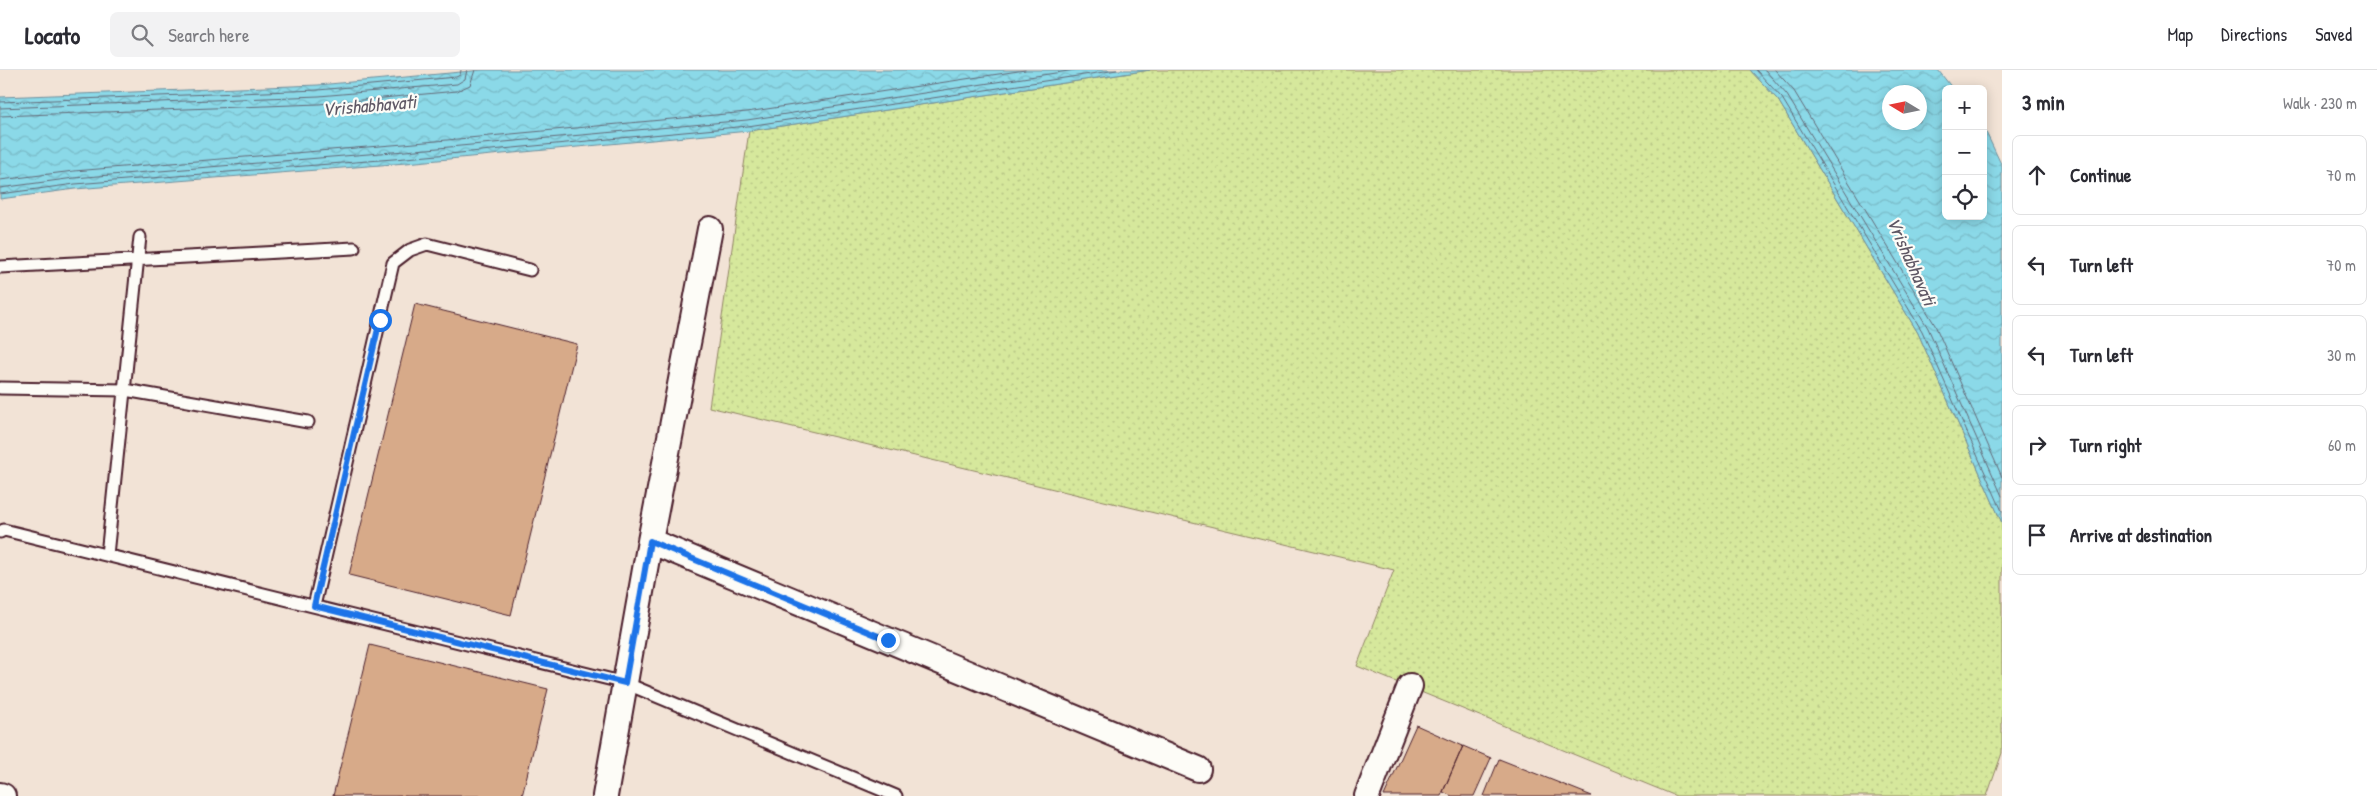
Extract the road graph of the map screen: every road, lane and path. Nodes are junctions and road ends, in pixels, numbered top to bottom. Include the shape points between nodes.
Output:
1 (710, 229) dead end
2 (140, 237) dead end
3 (354, 248) dead end
4 (139, 259) junction
5 (0, 267) edge
6 (530, 270) dead end
7 (0, 388) edge
8 (125, 390) junction
9 (308, 422) dead end
10 (0, 532) edge
11 (650, 541) junction
12 (107, 555) junction
13 (314, 606) junction
14 (625, 683) junction
15 (1410, 686) dead end
16 (1198, 769) dead end
17 (605, 796) edge
18 (896, 796) edge
19 (1367, 796) edge

1 - 11 street
2 - 4 lane
3 - 4 lane
4 - 5 lane
4 - 8 lane
6 - 13 lane via 427,244 410,250 393,263
7 - 8 lane
8 - 9 lane
8 - 12 lane
10 - 12 lane via 4,530
11 - 14 street
11 - 16 street
12 - 13 lane
13 - 14 lane
14 - 17 street
14 - 18 lane
15 - 19 street

